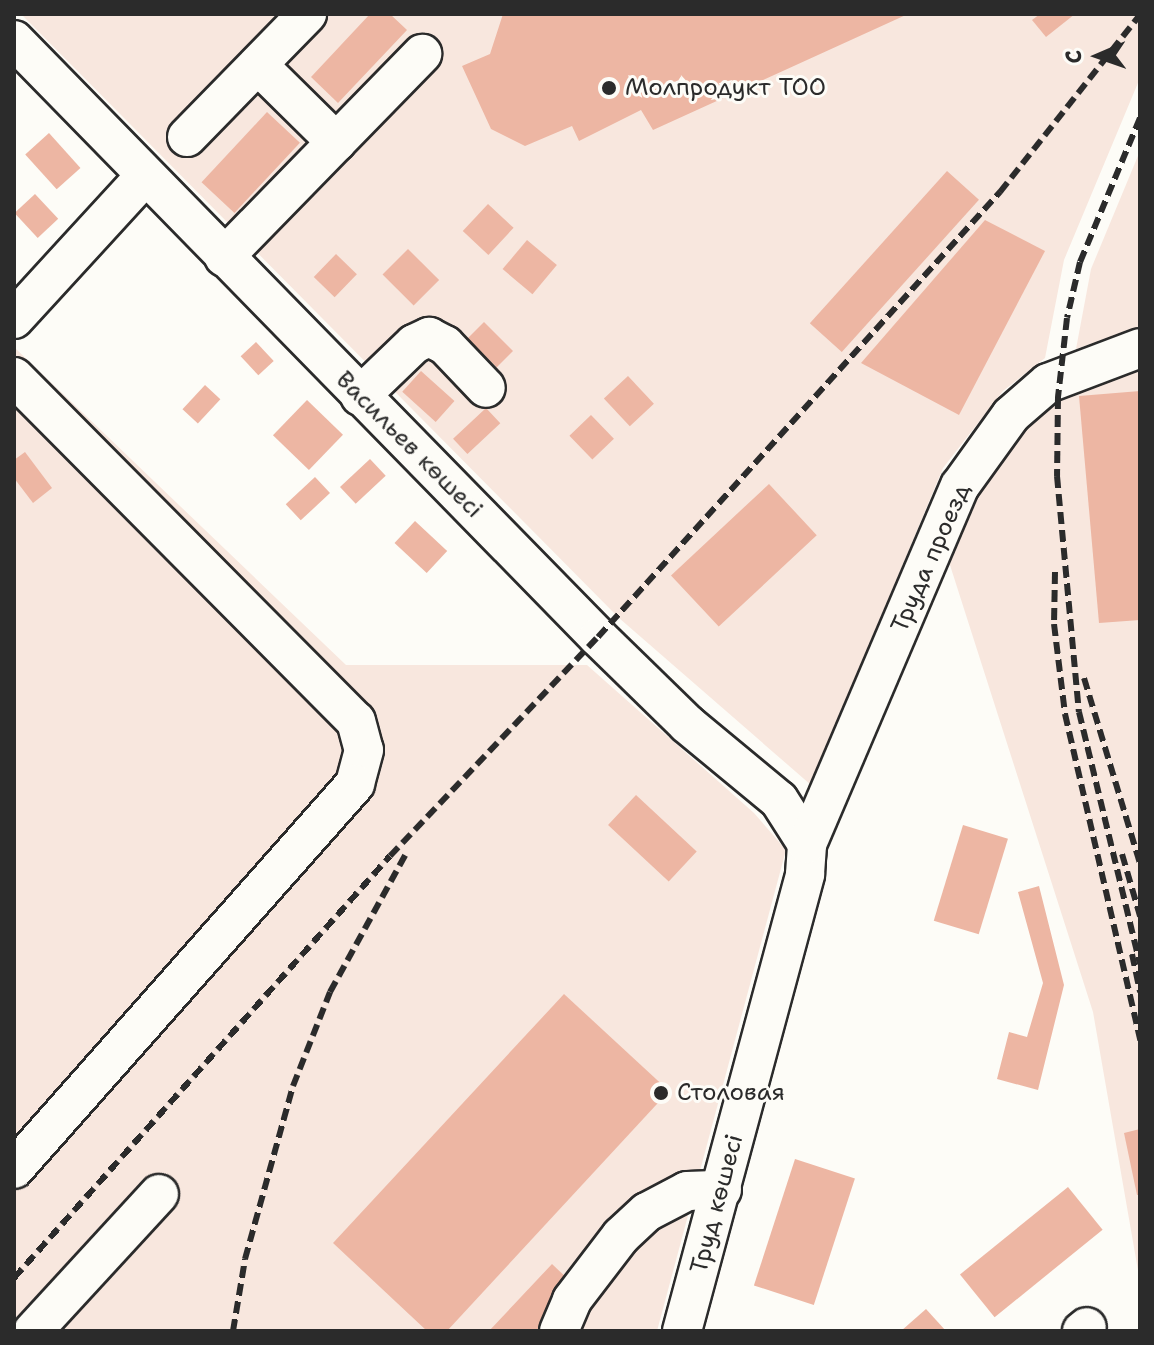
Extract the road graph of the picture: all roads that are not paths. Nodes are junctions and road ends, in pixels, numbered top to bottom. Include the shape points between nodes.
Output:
1 (307, 14) edge
2 (14, 40) edge
3 (422, 54) dead end
4 (258, 65) junction
5 (187, 137) dead end
6 (336, 142) junction
7 (145, 176) junction
8 (224, 257) junction
9 (14, 319) edge
10 (1140, 348) edge
11 (14, 377) edge
12 (486, 388) dead end
13 (360, 396) junction
14 (807, 844) junction
15 (14, 1169) edge
16 (722, 1190) junction
17 (159, 1194) dead end
18 (33, 1331) edge
19 (559, 1331) edge
20 (682, 1331) edge

1 - 4 street
2 - 7 street, Васильев көшесі
3 - 6 street
4 - 5 street
4 - 6 street
6 - 8 street
7 - 8 street, Васильев көшесі
7 - 9 street
8 - 13 street, Васильев көшесі
10 - 14 street, Труда проезд via 1048,383 1011,415 984,450 960,486
11 - 15 street via 356,721 364,750 355,784
12 - 13 street via 445,345 429,337 414,344
13 - 14 street, Васильев көшесі via 687,724 779,800
14 - 16 street, Труд көшесі via 805,874
16 - 19 street via 687,1191 647,1212 621,1236 572,1300
16 - 20 street, Труд көшесі
17 - 18 street

